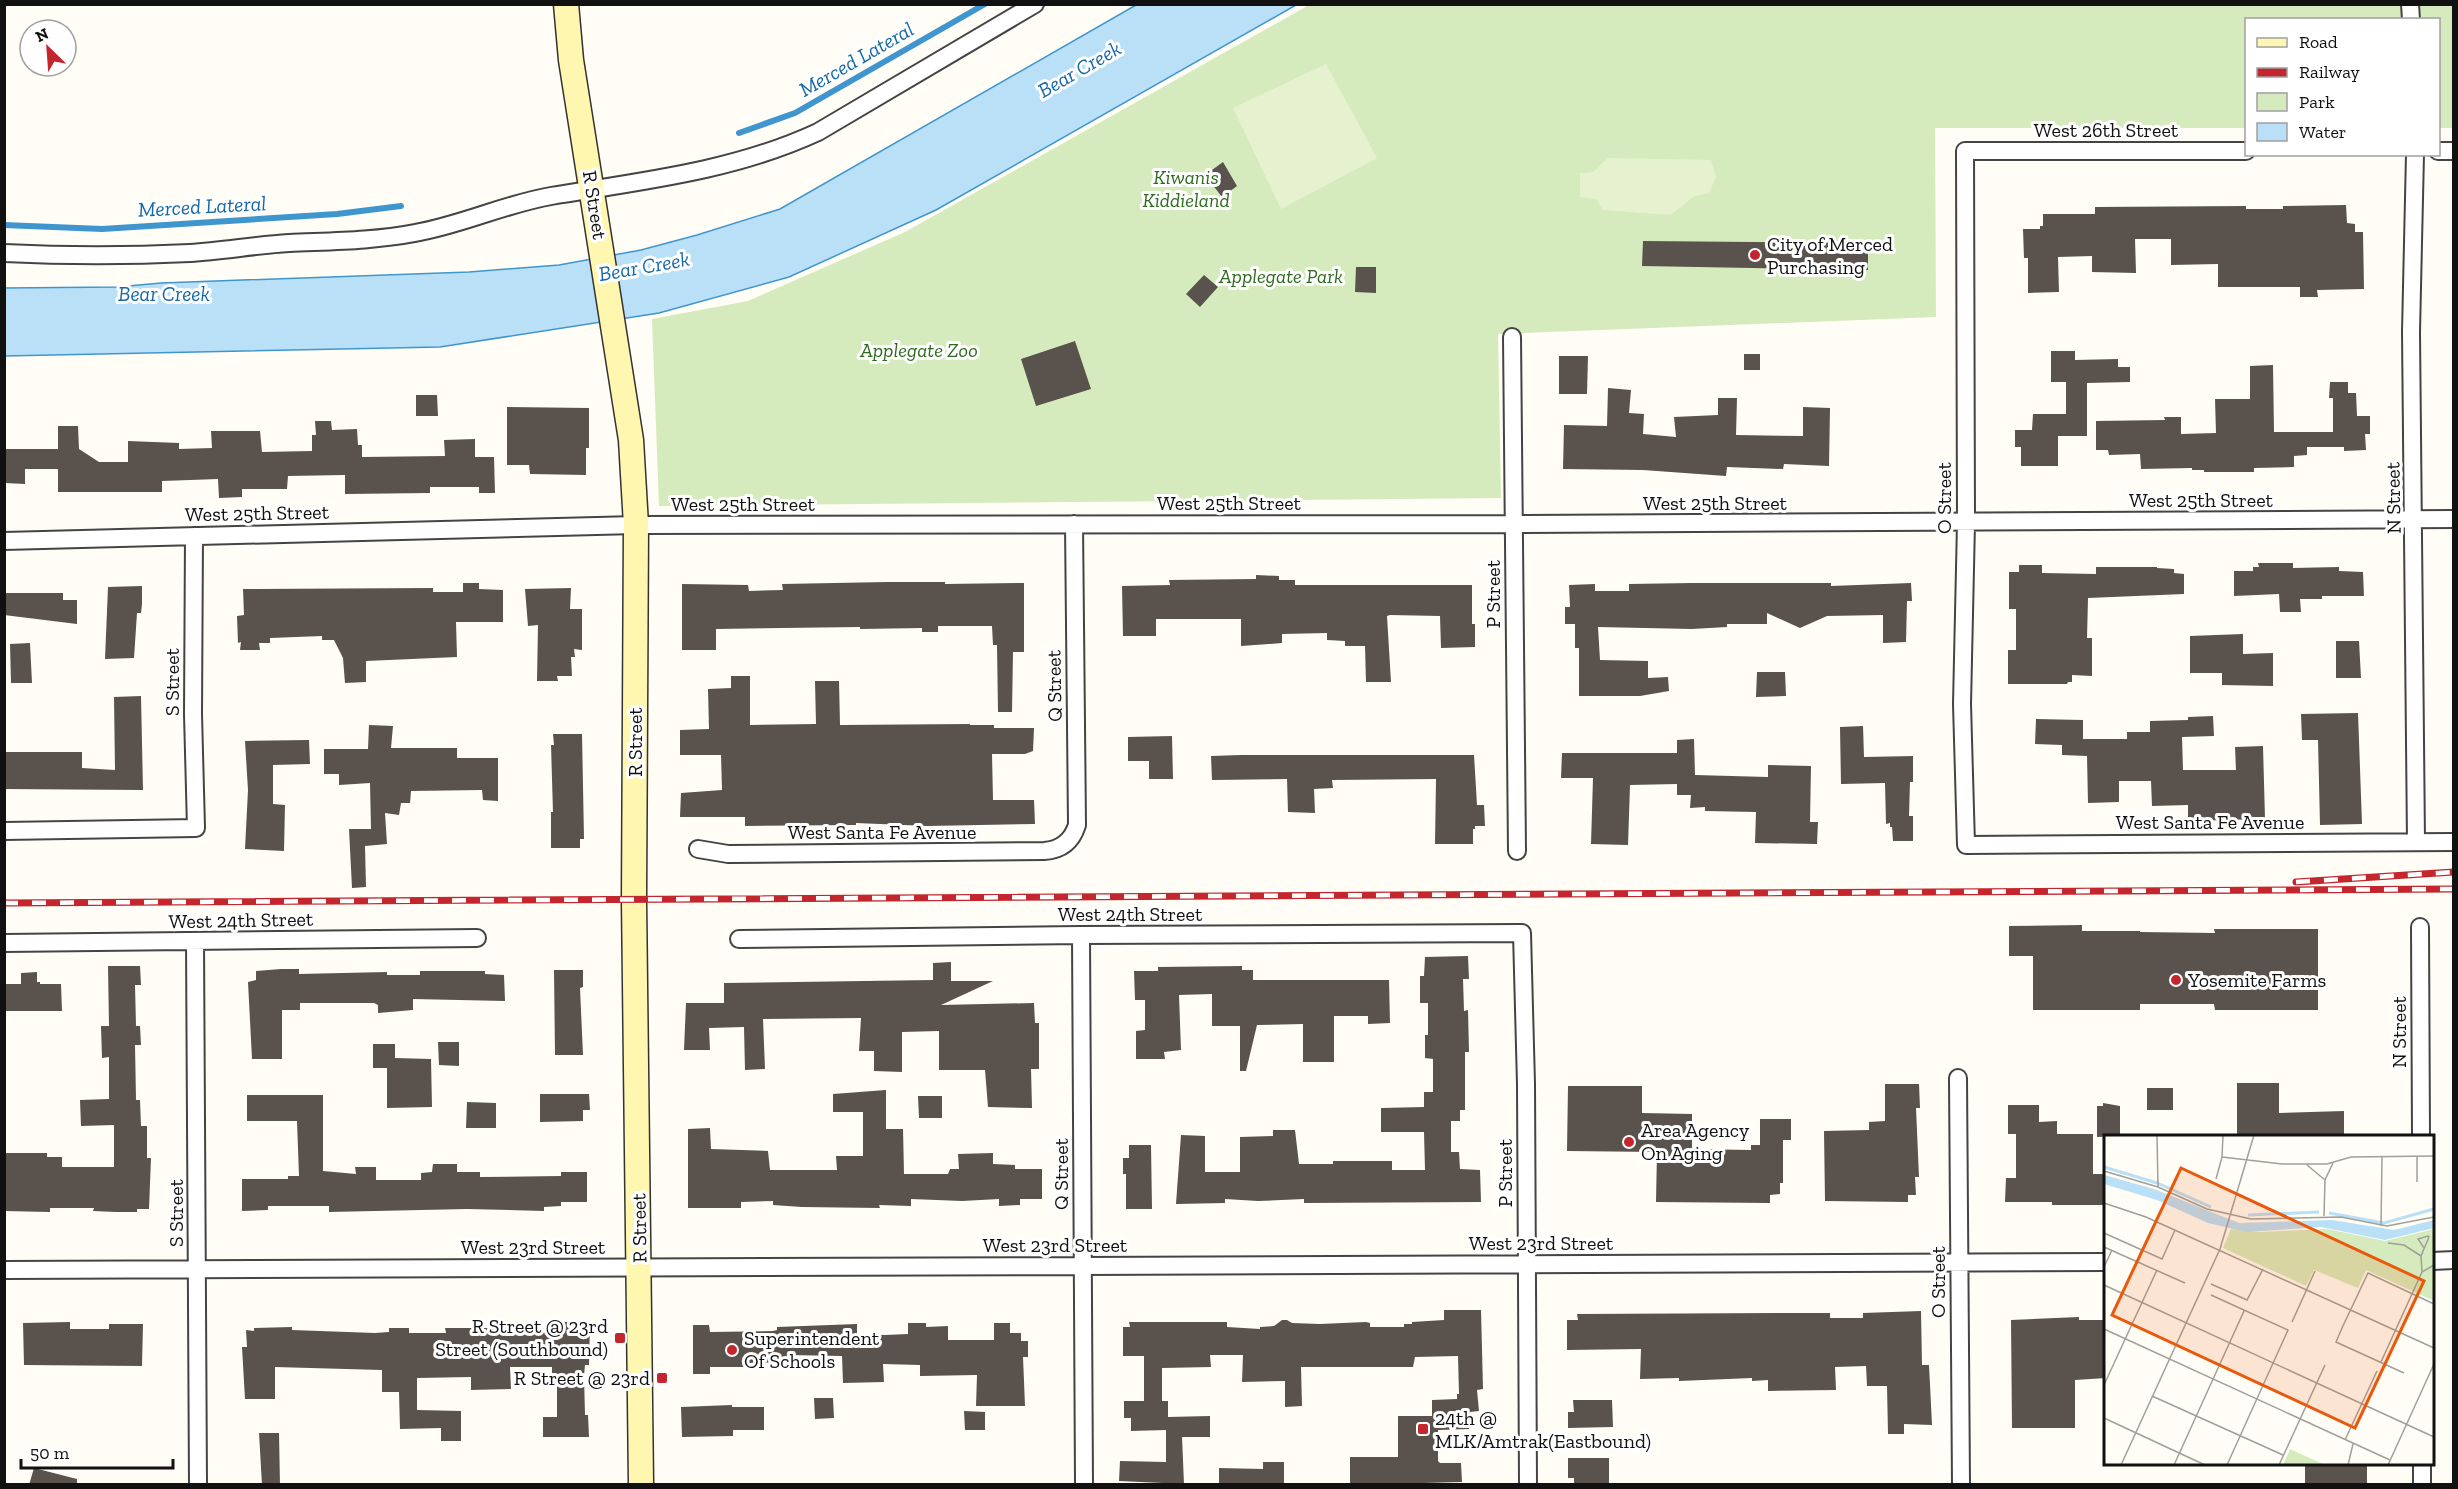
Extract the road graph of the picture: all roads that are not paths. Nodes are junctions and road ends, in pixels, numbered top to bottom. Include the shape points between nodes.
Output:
1 (566, 4) edge
2 (1035, 4) edge
3 (1965, 151) joint
4 (2245, 151) edge
5 (2415, 156) edge
6 (592, 190) junction
7 (4, 253) edge
8 (1512, 338) dead end
9 (2454, 519) edge
10 (2415, 520) junction
11 (1966, 523) junction
12 (1074, 524) junction
13 (1514, 524) junction
14 (636, 525) junction
15 (194, 536) junction
16 (4, 541) edge
17 (4, 831) edge
18 (2416, 842) junction
19 (2454, 842) edge
20 (1065, 844) joint
21 (1966, 845) joint
22 (698, 849) dead end
23 (1517, 851) dead end
24 (2420, 927) dead end
25 (1522, 933) joint
26 (1081, 935) junction
27 (477, 938) dead end
28 (739, 939) dead end
29 (195, 941) junction
30 (4, 943) edge
31 (1958, 1078) dead end
32 (2421, 1135) edge
33 (2454, 1260) edge
34 (2434, 1261) edge
35 (2104, 1262) edge
36 (1959, 1263) junction
37 (1526, 1264) junction
38 (1082, 1266) junction
39 (640, 1268) junction
40 (197, 1269) junction
41 (4, 1270) edge
42 (2422, 1465) edge
43 (198, 1485) edge
44 (641, 1485) edge
45 (1084, 1485) edge
46 (1528, 1485) edge
47 (1961, 1485) edge
48 (2422, 1485) edge

1 - 6 street, R Street
2 - 6 street via 818,132 783,148 712,168
3 - 4 street, West 26th Street
3 - 11 street, O Street
5 - 10 street, N Street via 2411,332
6 - 7 street via 548,197 418,233 374,240 169,254
6 - 14 street, R Street via 632,440
8 - 13 street, P Street
9 - 10 street, West 25th Street
10 - 11 street, West 25th Street
10 - 18 street, N Street
11 - 13 street, West 25th Street
11 - 21 street, O Street via 1962,704
12 - 13 street, West 25th Street
12 - 14 street, West 25th Street
12 - 20 street, Q Street via 1077,825
13 - 23 street, P Street
14 - 15 street, West 25th Street
14 - 39 street, R Street via 634,900
15 - 16 street, West 25th Street
15 - 17 street, S Street via 196,828
18 - 19 street, West Santa Fe Avenue
18 - 21 street, West Santa Fe Avenue
20 - 22 street, West Santa Fe Avenue via 1044,851 728,854
24 - 32 street, N Street
25 - 26 street, West 24th Street
25 - 37 street, P Street
26 - 28 street, West 24th Street
26 - 38 street, Q Street
27 - 29 street, West 24th Street
29 - 30 street, West 24th Street
29 - 40 street, S Street
31 - 36 street, O Street
33 - 34 street
35 - 36 street, West 23rd Street
36 - 37 street, West 23rd Street
36 - 47 street, O Street
37 - 38 street, West 23rd Street
37 - 46 street, P Street
38 - 39 street, West 23rd Street
38 - 45 street, Q Street
39 - 40 street, West 23rd Street
39 - 44 street, R Street
40 - 41 street, West 23rd Street
40 - 43 street, S Street
42 - 48 street

